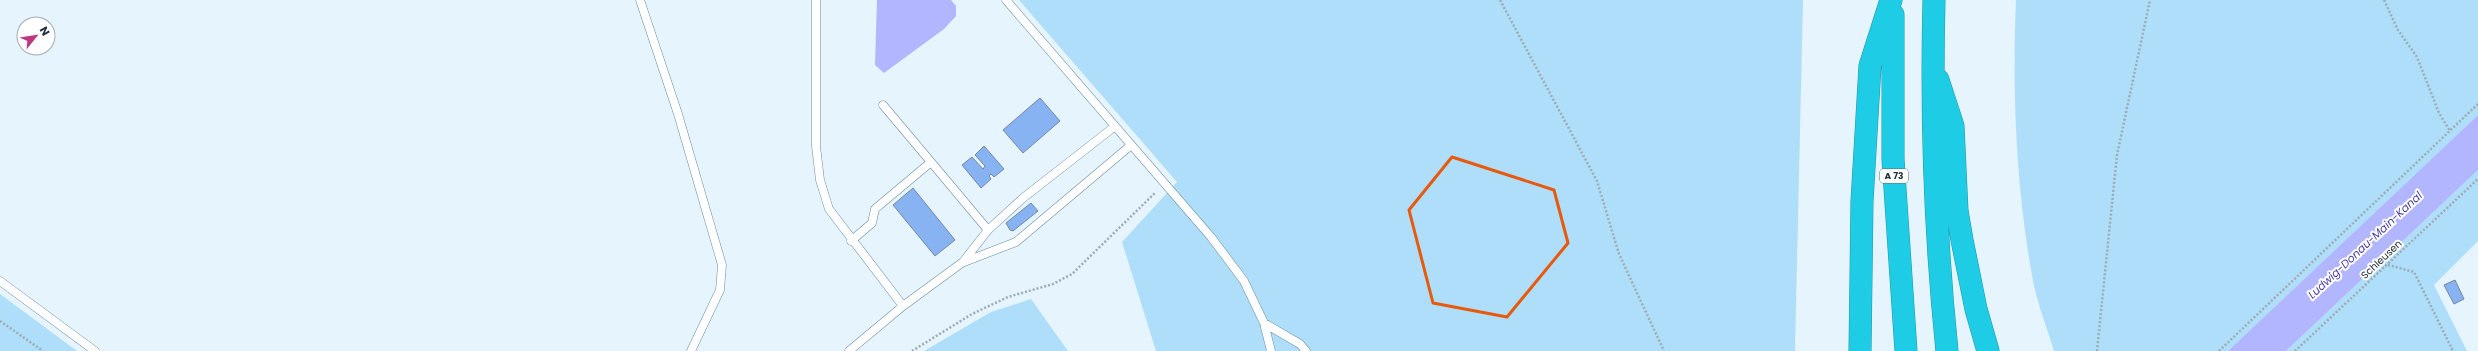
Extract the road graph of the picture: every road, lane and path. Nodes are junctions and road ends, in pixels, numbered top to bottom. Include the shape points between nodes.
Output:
1 (640, 0) edge
2 (816, 0) edge
3 (1006, 0) edge
4 (1500, 0) edge
5 (1892, 0) edge
6 (1934, 0) edge
7 (2150, 0) edge
8 (2384, 0) edge
9 (1933, 62) junction
10 (2478, 104) edge
11 (883, 105) dead end
12 (1114, 127) junction
13 (2450, 131) junction
14 (1130, 146) junction
15 (931, 162) junction
16 (2478, 179) edge
17 (1163, 184) junction
18 (988, 230) junction
19 (851, 241) junction
20 (963, 262) junction
21 (2387, 264) junction
22 (0, 281) edge
23 (903, 306) junction
24 (0, 321) edge
25 (1264, 323) junction
26 (43, 351) edge
27 (95, 351) edge
28 (692, 351) edge
29 (849, 351) edge
30 (912, 351) edge
31 (1270, 351) edge
32 (1306, 351) edge
33 (1664, 351) edge
34 (1860, 351) edge
35 (1906, 351) edge
36 (1947, 351) edge
37 (1988, 351) edge
38 (2097, 351) edge
39 (2219, 351) edge
40 (2294, 351) edge
41 (2454, 351) edge

1 - 28 lane via 678,114 722,265 720,290
2 - 19 lane via 816,146 820,180 828,209
3 - 12 lane
4 - 33 path via 1597,181 1620,254
5 - 34 highway via 1870,66 1862,201
5 - 35 highway, A 73 via 1893,159
6 - 9 highway
7 - 38 path via 2117,155
8 - 13 path via 2398,30 2417,57 2439,113
9 - 36 highway via 1932,128
9 - 37 highway via 1953,126 1962,240 1976,309
10 - 13 path
11 - 15 lane
12 - 14 lane
12 - 18 lane via 1023,198
13 - 39 path
14 - 17 lane
14 - 20 lane via 1016,242
15 - 18 lane
15 - 19 lane via 875,209 872,223
16 - 21 path, Schleusen
17 - 25 lane via 1211,237 1244,281
17 - 30 path via 1072,274 1053,284 1008,297 972,314
18 - 20 lane
19 - 23 lane
20 - 23 lane
21 - 40 path, Schleusen
21 - 41 path via 2414,272
22 - 27 lane
23 - 29 lane
24 - 26 path
25 - 31 lane
25 - 32 lane via 1300,344

